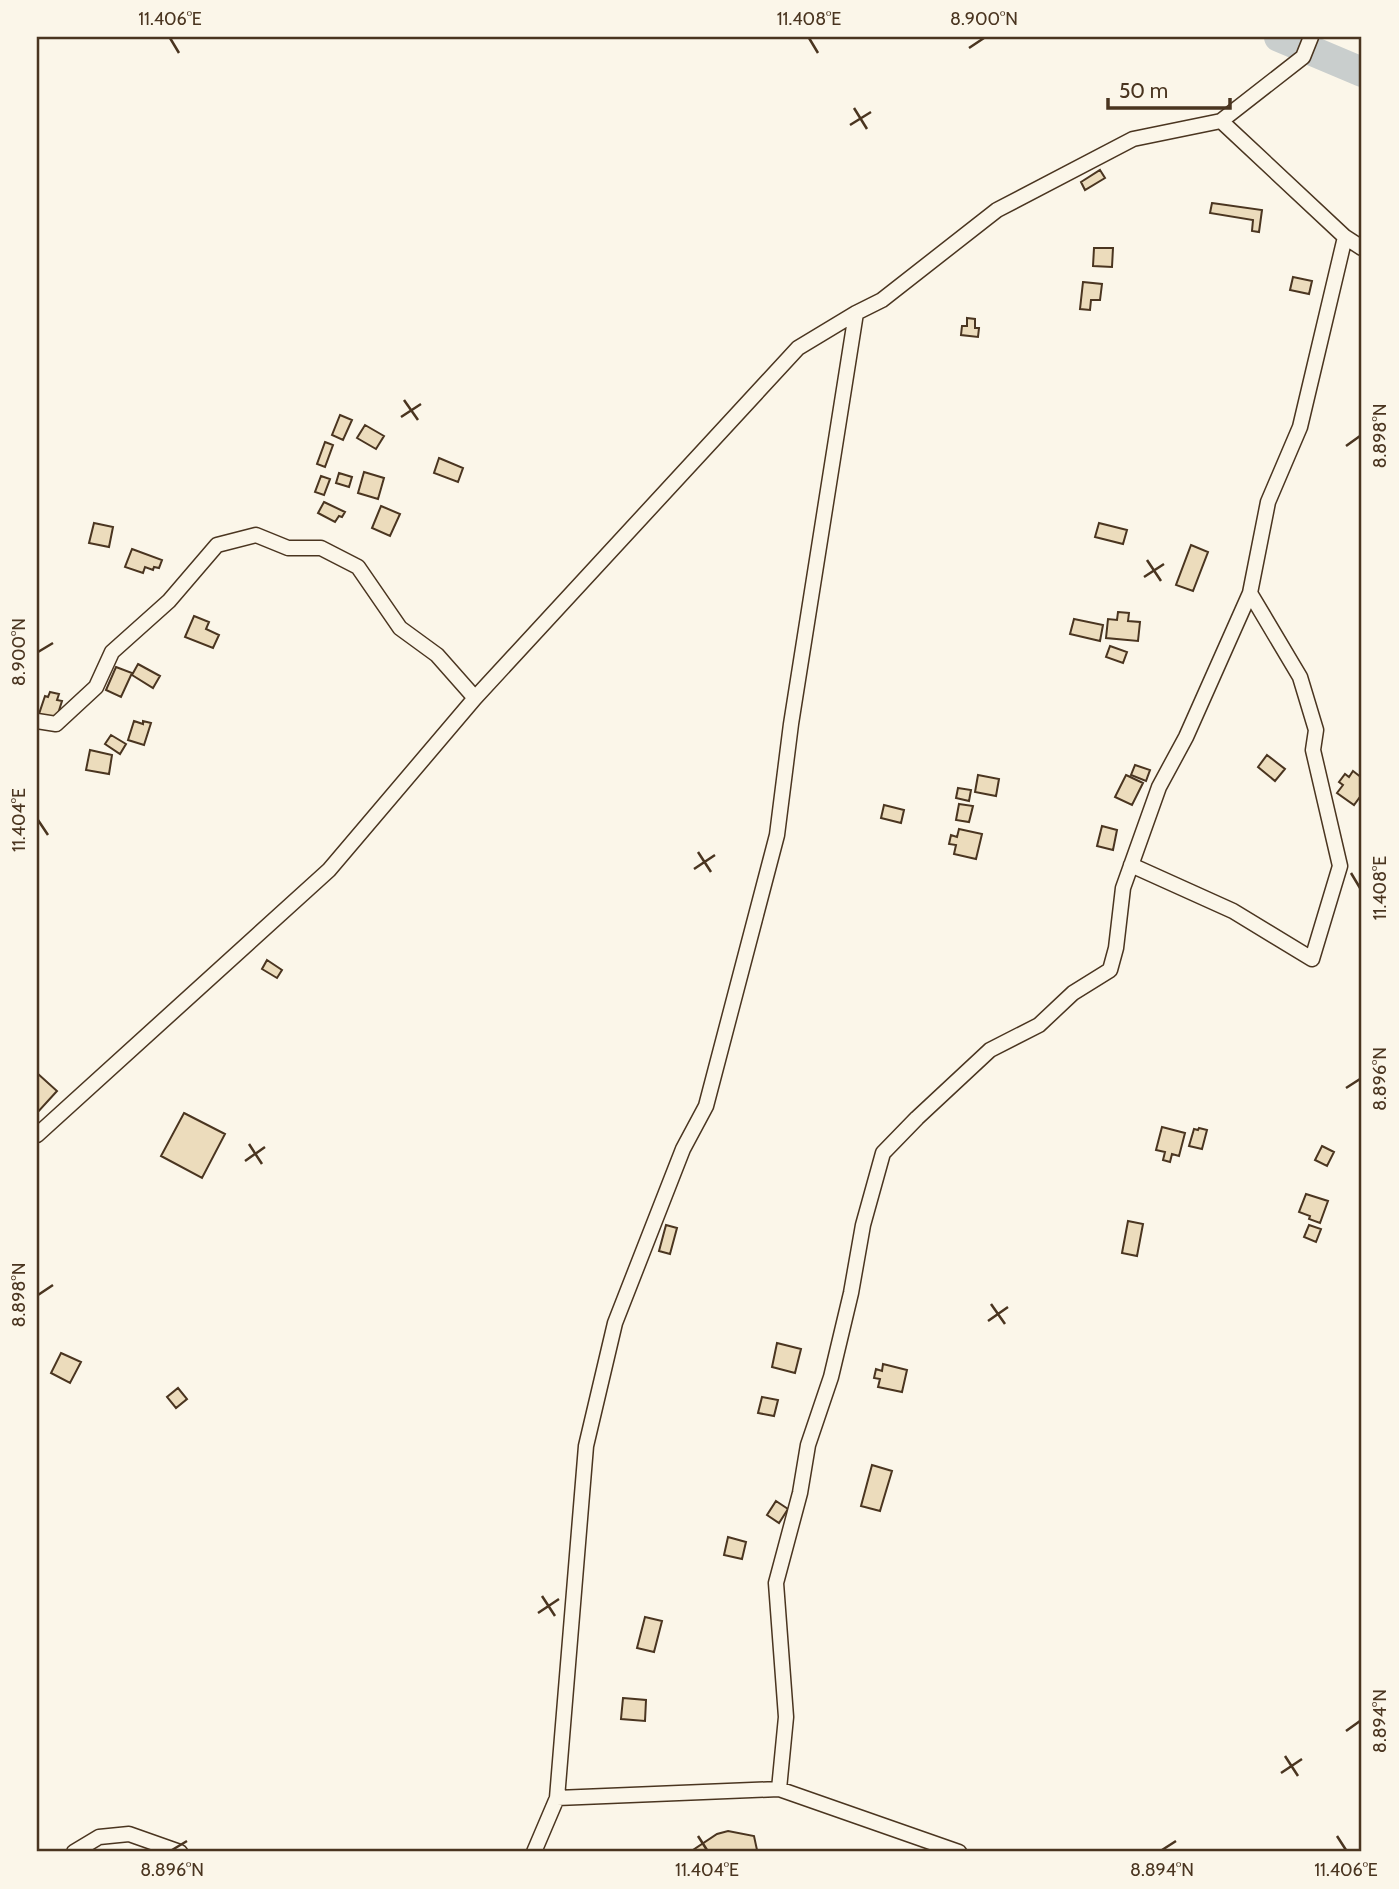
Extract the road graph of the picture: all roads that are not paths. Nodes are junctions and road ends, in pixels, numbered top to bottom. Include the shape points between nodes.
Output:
1 (1311, 37) edge
2 (1221, 121) junction
3 (1345, 237) junction
4 (1362, 248) edge
5 (856, 313) junction
6 (1250, 593) junction
7 (475, 698) junction
8 (37, 721) edge
9 (1131, 865) junction
10 (37, 1135) edge
11 (779, 1788) junction
12 (557, 1798) junction
13 (74, 1852) edge
14 (180, 1852) edge
15 (534, 1852) edge
16 (959, 1852) edge

1 - 2 street via 1303,57
2 - 3 street
2 - 5 street via 1133,139 1009,203 882,300
3 - 4 street
3 - 6 street via 1300,427 1268,502
5 - 7 street via 798,348
5 - 12 street via 790,724 777,835 706,1105 683,1149 615,1323 586,1446
6 - 9 street via 1159,787
6 - 9 street via 1300,677 1315,730 1313,750 1340,866 1312,959 1233,911
7 - 8 street via 437,655 400,628 358,567 321,548 288,548 256,535 217,545 169,601 112,652 96,687 70,713 56,724
7 - 10 street via 329,870
9 - 11 street via 1110,970 1073,993 1039,1025 990,1050 883,1153 831,1377 808,1444 776,1583 786,1717
11 - 12 street
11 - 16 street
12 - 15 street
13 - 14 street via 99,1837 129,1835

